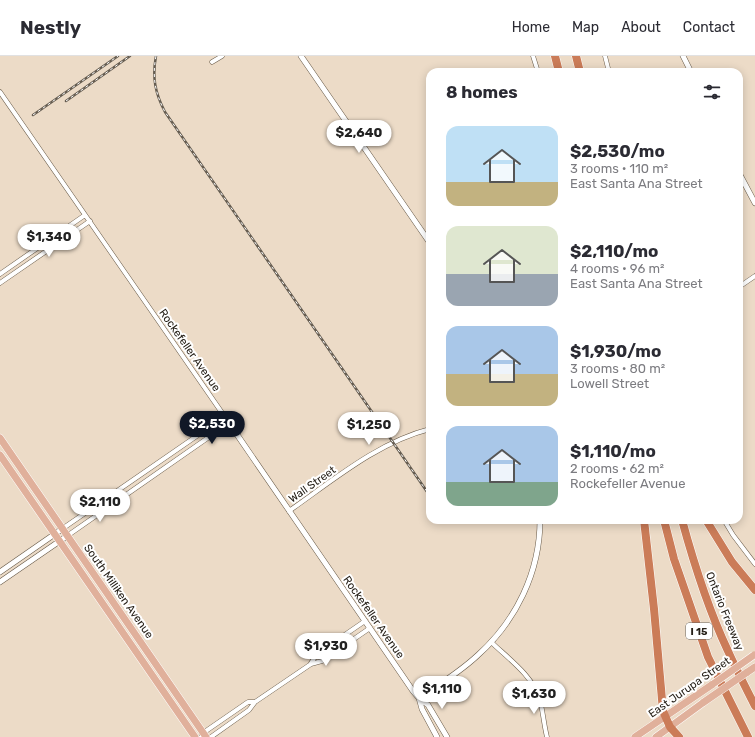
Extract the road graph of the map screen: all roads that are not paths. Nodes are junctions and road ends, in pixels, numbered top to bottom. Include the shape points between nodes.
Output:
1 (222, 56) edge
2 (301, 56) edge
3 (533, 56) edge
4 (555, 56) edge
5 (576, 56) edge
6 (605, 56) edge
7 (683, 56) edge
8 (212, 62) dead end
9 (537, 68) edge
10 (558, 68) edge
11 (579, 68) edge
12 (608, 68) edge
13 (689, 68) edge
14 (0, 92) edge
15 (743, 180) edge
16 (755, 203) edge
17 (85, 215) junction
18 (90, 221) junction
19 (426, 237) edge
20 (0, 274) edge
21 (755, 276) edge
22 (0, 283) edge
23 (743, 284) edge
24 (227, 420) junction
25 (426, 430) edge
26 (0, 438) edge
27 (0, 455) edge
28 (289, 511) junction
29 (540, 524) edge
30 (644, 524) edge
31 (665, 524) edge
32 (683, 524) edge
33 (708, 524) edge
34 (727, 524) edge
35 (62, 529) junction
36 (55, 534) junction
37 (67, 536) junction
38 (59, 541) junction
39 (755, 564) edge
40 (0, 572) edge
41 (0, 582) edge
42 (755, 590) edge
43 (365, 621) junction
44 (370, 628) junction
45 (491, 642) junction
46 (755, 654) edge
47 (311, 664) junction
48 (755, 667) edge
49 (419, 698) junction
50 (254, 702) junction
51 (755, 706) edge
52 (664, 717) junction
53 (670, 727) junction
54 (203, 736) edge
55 (195, 737) edge
56 (211, 737) edge
57 (437, 737) edge
58 (447, 737) edge
59 (547, 737) edge
60 (635, 737) edge
61 (656, 737) edge
62 (679, 737) edge
63 (748, 737) edge

1 - 8 street
2 - 19 street
3 - 9 street
4 - 10 highway
5 - 11 highway
6 - 12 street
7 - 13 street
14 - 17 street, Rockefeller Avenue
15 - 16 street
17 - 18 street, Rockefeller Avenue
17 - 20 street
18 - 22 street
18 - 24 street, Rockefeller Avenue
21 - 23 street
24 - 28 street, Rockefeller Avenue
24 - 35 street via 217,422
24 - 37 street via 222,428
25 - 28 street, Wall Street via 402,437 382,448
26 - 35 main road, South Milliken Avenue
27 - 36 main road, South Milliken Avenue
28 - 43 street, Rockefeller Avenue
29 - 45 street via 537,554 528,584 508,622
30 - 52 highway
31 - 63 highway, I 15 via 674,559 708,657
32 - 51 highway, Ontario Freeway / I 15 via 691,554 727,649
33 - 42 highway via 732,562
34 - 39 street
35 - 36 street
35 - 37 main road, South Milliken Avenue
36 - 38 main road, South Milliken Avenue
36 - 40 street
37 - 38 street
37 - 54 main road, South Milliken Avenue
38 - 41 street
38 - 55 main road, South Milliken Avenue
43 - 44 street, Rockefeller Avenue
43 - 47 street via 317,654
44 - 47 street via 322,661
44 - 49 street, Rockefeller Avenue
45 - 49 street via 465,666
45 - 59 street via 519,668 532,685 540,699
46 - 52 main road, East Jurupa Street, bridge
47 - 50 street
48 - 53 main road, East Jurupa Street, bridge
49 - 57 street, Rockefeller Avenue
49 - 58 street, Rockefeller Avenue via 428,705
50 - 54 street via 248,702
50 - 56 street via 249,710
52 - 53 highway
52 - 60 main road, East Jurupa Street
53 - 61 main road, East Jurupa Street
53 - 62 highway

